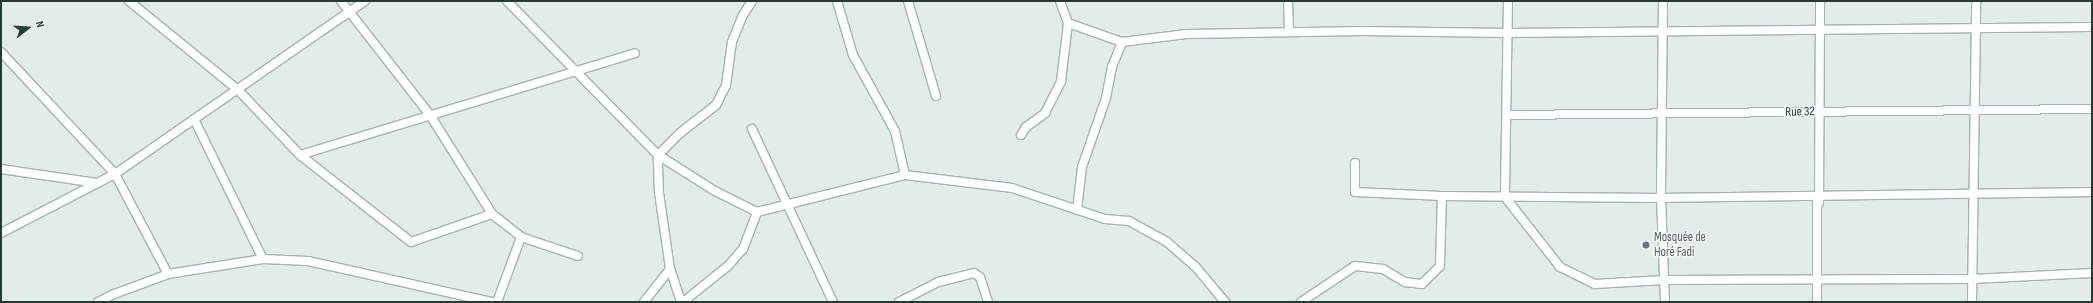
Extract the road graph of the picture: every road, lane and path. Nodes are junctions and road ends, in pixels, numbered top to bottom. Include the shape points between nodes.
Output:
1 (129, 1) edge
2 (341, 1) edge
3 (365, 1) edge
4 (507, 1) edge
5 (752, 1) edge
6 (837, 1) edge
7 (908, 1) edge
8 (1060, 1) edge
9 (1288, 1) edge
10 (1508, 1) edge
11 (1664, 1) edge
12 (1820, 1) edge
13 (1976, 1) edge
14 (351, 13) junction
15 (1068, 23) junction
16 (2092, 27) edge
17 (1976, 28) junction
18 (1819, 30) junction
19 (1662, 31) junction
20 (1289, 32) junction
21 (1508, 32) junction
22 (1122, 42) junction
23 (1, 52) edge
24 (635, 53) dead end
25 (577, 71) junction
26 (238, 90) junction
27 (936, 96) dead end
28 (2092, 108) edge
29 (1973, 110) junction
30 (1821, 111) junction
31 (1663, 113) junction
32 (1507, 114) junction
33 (430, 115) junction
34 (194, 120) junction
35 (752, 129) dead end
36 (1021, 135) dead end
37 (300, 155) junction
38 (658, 155) junction
39 (1355, 163) dead end
40 (1, 169) edge
41 (115, 174) junction
42 (905, 175) junction
43 (97, 183) junction
44 (2092, 192) edge
45 (1973, 194) junction
46 (1442, 196) junction
47 (1505, 197) junction
48 (1661, 198) junction
49 (1818, 198) junction
50 (789, 203) junction
51 (1077, 210) junction
52 (757, 212) junction
53 (492, 214) junction
54 (1, 233) edge
55 (522, 237) junction
56 (578, 256) dead end
57 (264, 258) junction
58 (670, 269) junction
59 (2092, 273) edge
60 (168, 274) junction
61 (1972, 279) junction
62 (1664, 280) junction
63 (1818, 280) junction
64 (114, 294) junction
65 (98, 302) edge
66 (117, 302) edge
67 (492, 302) edge
68 (497, 302) edge
69 (644, 302) edge
70 (682, 302) edge
71 (833, 302) edge
72 (898, 302) edge
73 (988, 302) edge
74 (1225, 302) edge
75 (1301, 302) edge
76 (1665, 302) edge
77 (1817, 302) edge
78 (1972, 302) edge

1 - 26 street
2 - 14 street
3 - 14 street
4 - 25 street
5 - 38 street via 742,15 732,42 726,85 716,105 680,133
6 - 42 street via 853,55 895,131
7 - 27 street
8 - 15 street
9 - 20 street
10 - 21 street
11 - 19 street
12 - 18 street
13 - 17 street
14 - 26 street
14 - 33 street
15 - 22 street
15 - 36 street via 1061,81 1045,112 1026,127
16 - 17 street
17 - 18 street
17 - 29 street
18 - 19 street
18 - 30 street
19 - 21 street
19 - 31 street
20 - 21 street
20 - 22 street via 1187,34
21 - 32 street
22 - 51 street via 1082,167
23 - 41 street
24 - 25 street
25 - 33 street
25 - 38 street
26 - 34 street
26 - 37 street
28 - 29 street, Rue 32
29 - 30 street, Rue 32
29 - 45 street
30 - 31 street, Rue 32
30 - 49 street
31 - 32 street, Rue 32
31 - 48 street
32 - 47 street
33 - 37 street
33 - 53 street
34 - 41 street
34 - 57 street
35 - 50 street
37 - 53 street via 411,242
38 - 52 street via 715,192
38 - 58 street via 659,193
39 - 46 street via 1355,192
40 - 43 street
41 - 43 street
41 - 60 street
42 - 50 street
42 - 51 street via 1012,188
43 - 54 street
44 - 45 street
45 - 49 street
45 - 61 street
46 - 47 street
46 - 75 street via 1440,266 1422,284 1406,282 1383,269 1355,266
47 - 48 street
47 - 62 street via 1560,267 1595,284
48 - 49 street
48 - 62 street
49 - 63 street
50 - 52 street
50 - 71 street
51 - 74 street via 1105,219 1129,221 1167,242 1196,266
52 - 70 street via 743,250 728,266
53 - 55 street
55 - 56 street
55 - 68 street
57 - 60 street
57 - 67 street via 308,262
58 - 69 street
58 - 70 street
59 - 61 street
60 - 64 street
61 - 63 street
61 - 78 street
62 - 63 street
62 - 76 street
63 - 77 street
64 - 65 street
64 - 66 street
72 - 73 street via 938,282 974,273 980,277

